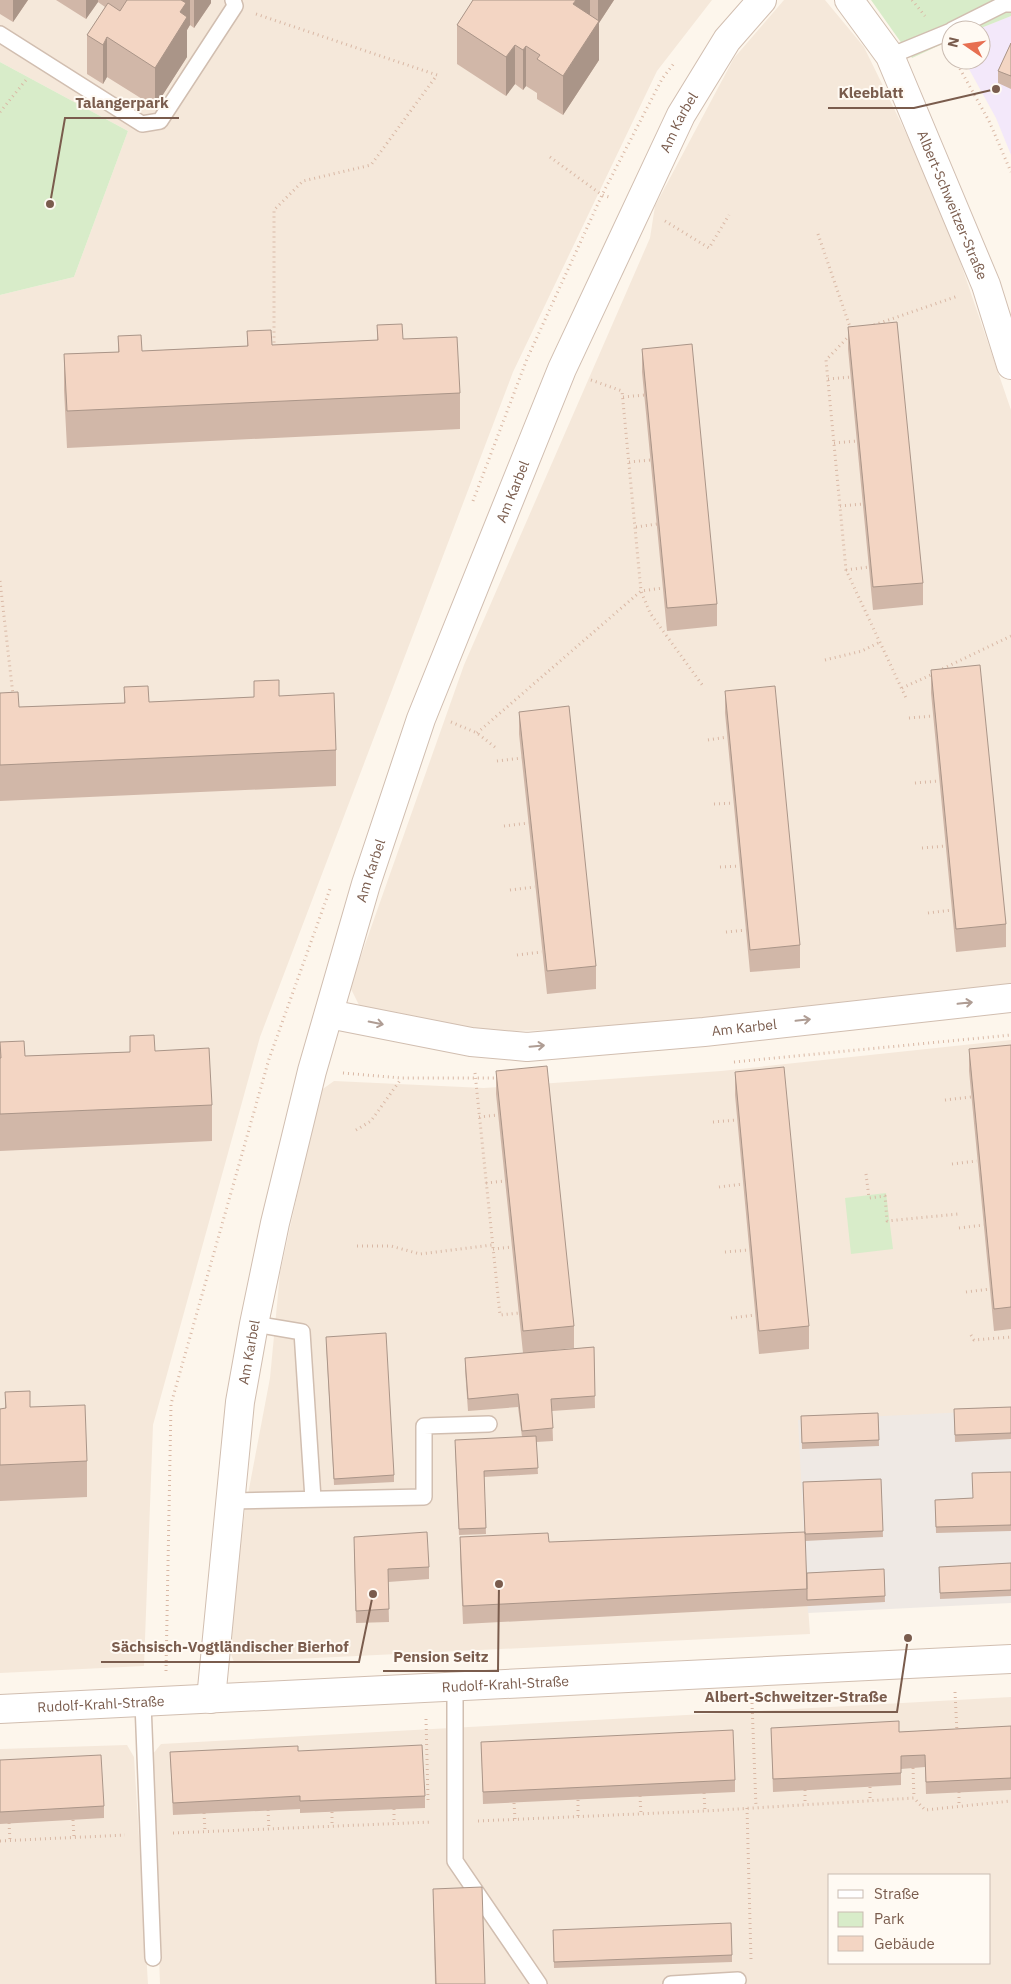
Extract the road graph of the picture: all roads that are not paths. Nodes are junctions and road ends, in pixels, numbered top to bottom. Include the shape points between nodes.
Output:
1 (762, 0) edge
2 (849, 0) edge
3 (234, 3) edge
4 (1011, 4) edge
5 (972, 20) edge
6 (0, 34) edge
7 (941, 35) edge
8 (890, 56) junction
9 (1011, 365) edge
10 (1011, 998) edge
11 (328, 1014) junction
12 (254, 1324) junction
13 (489, 1424) dead end
14 (313, 1500) junction
15 (230, 1501) junction
16 (1011, 1659) edge
17 (455, 1687) junction
18 (210, 1699) junction
19 (155, 1702) junction
20 (0, 1709) edge
21 (153, 1958) dead end
22 (738, 1980) road end
23 (539, 1984) edge
24 (671, 1984) edge

1 - 11 street, Am Karbel via 727,40 686,107 562,369 420,719
2 - 8 street, Albert-Schweitzer-Straße
3 - 6 lane via 160,122 142,124
4 - 5 lane via 1004,4
7 - 8 lane
8 - 9 street, Albert-Schweitzer-Straße via 986,285
11 -> 10 street, Am Karbel via 471,1042 536,1046 704,1032
11 - 12 street, Am Karbel
12 - 14 lane via 302,1332
12 - 15 street, Am Karbel via 240,1402
13 - 14 lane via 424,1426 424,1497
14 - 15 lane
15 - 18 street, Am Karbel
16 - 17 street, Rudolf-Krahl-Straße
17 - 18 street, Rudolf-Krahl-Straße
17 - 23 lane via 456,1861
18 - 19 street, Rudolf-Krahl-Straße
19 - 20 street, Rudolf-Krahl-Straße
19 - 21 lane via 148,1834
22 - 24 lane

